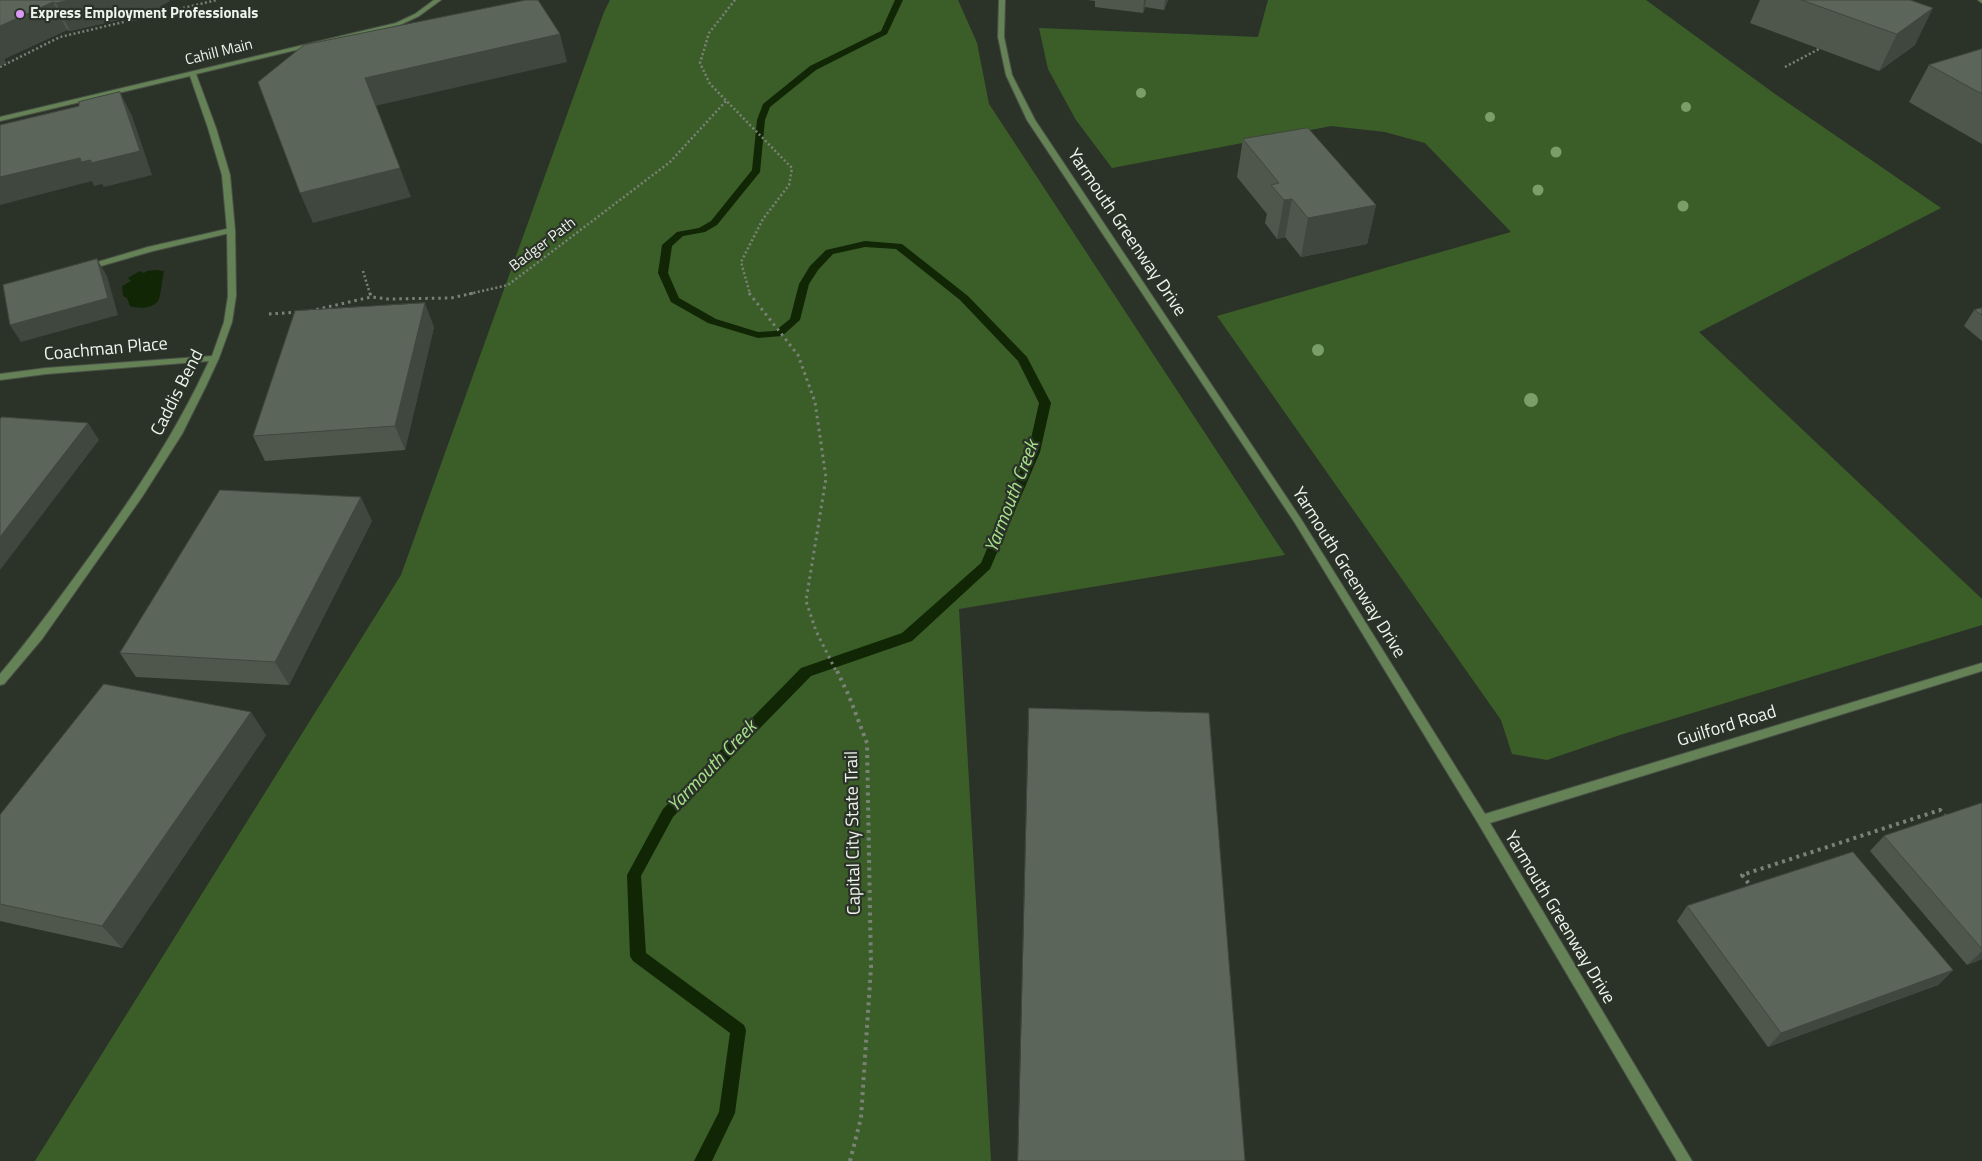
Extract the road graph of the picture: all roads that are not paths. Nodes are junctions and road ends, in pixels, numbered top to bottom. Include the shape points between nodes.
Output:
1 (438, 0) edge
2 (1002, 0) edge
3 (192, 73) junction
4 (0, 119) edge
5 (231, 230) junction
6 (76, 271) edge
7 (215, 358) junction
8 (0, 377) edge
9 (1982, 667) edge
10 (0, 681) edge
11 (1482, 820) junction
12 (1685, 1161) edge

1 - 3 street, Cahill Main via 417,16 398,24
2 - 11 street, Yarmouth Greenway Drive via 1001,37 1009,75 1031,120 1298,521
3 - 4 street, Cahill Main
3 - 5 street, Caddis Bend via 226,175
5 - 6 street
5 - 7 street, Caddis Bend via 232,296 228,322
7 - 8 street, Coachman Place
7 - 10 street, Caddis Bend via 177,434 139,494 38,636
9 - 11 street, Guilford Road
11 - 12 street, Yarmouth Greenway Drive

